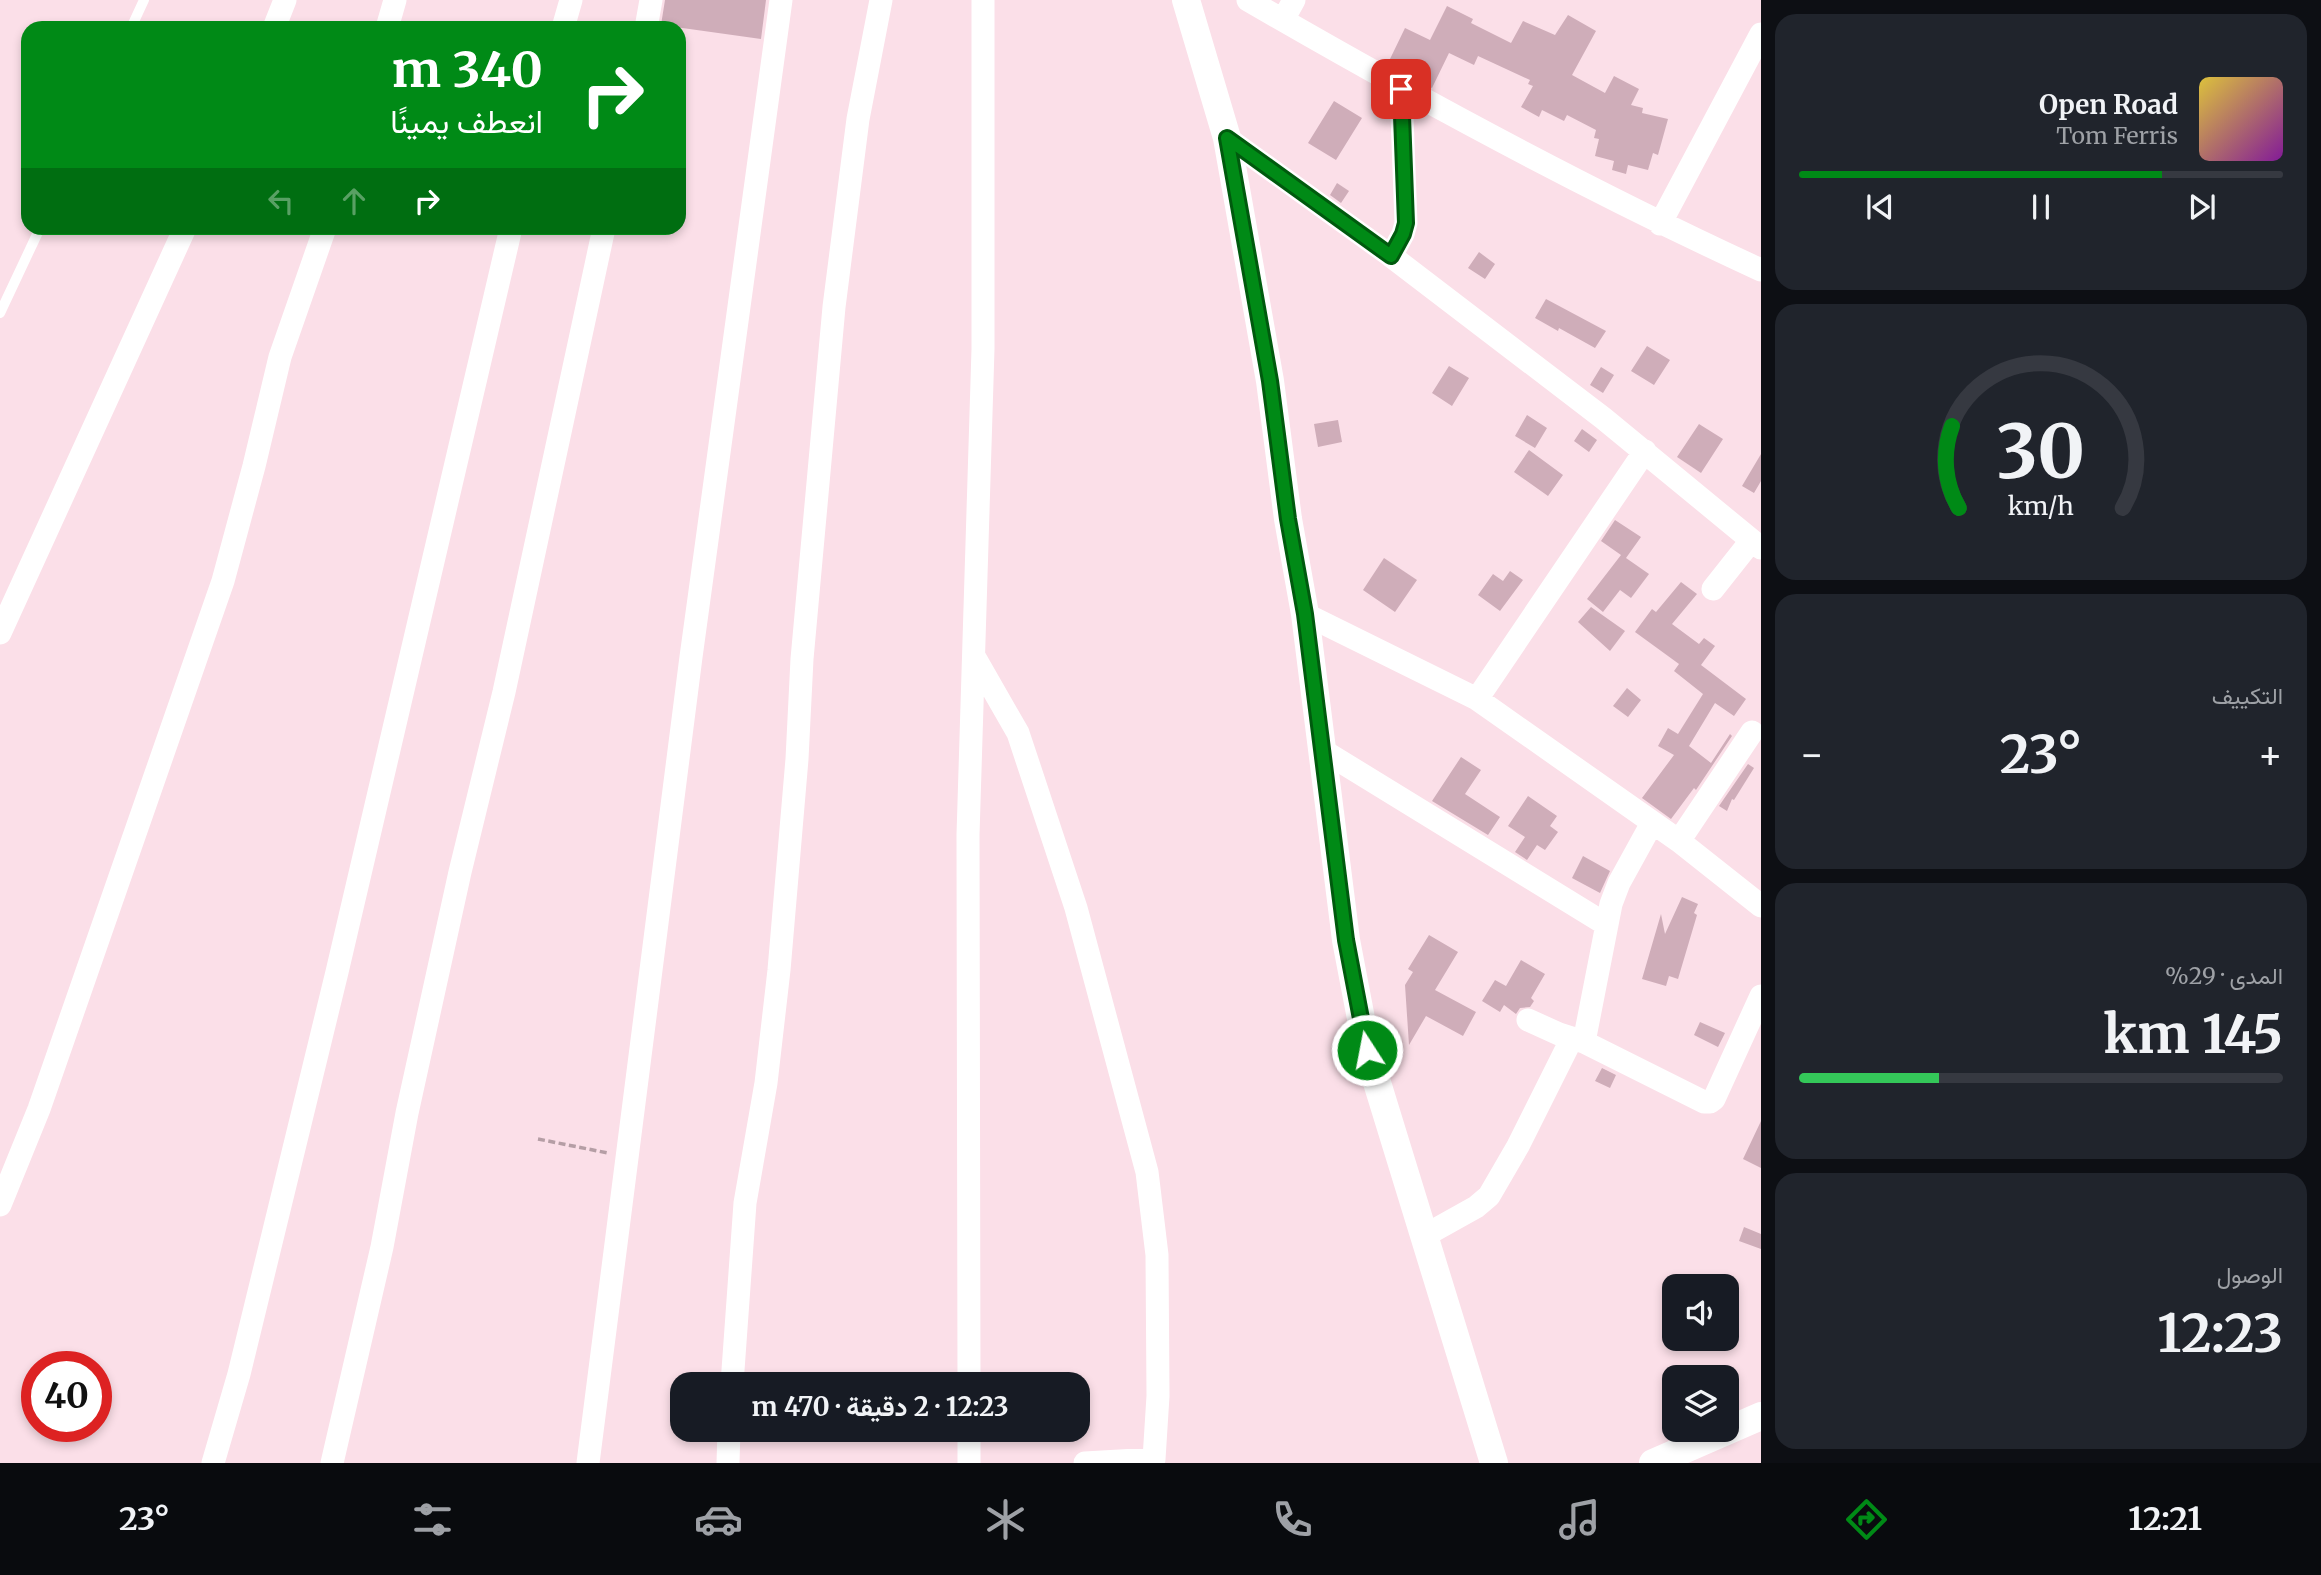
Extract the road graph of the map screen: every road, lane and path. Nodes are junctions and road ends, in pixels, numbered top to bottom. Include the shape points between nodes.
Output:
1 (144, 0) edge
2 (285, 0) edge
3 (395, 0) edge
4 (571, 0) edge
5 (651, 0) edge
6 (781, 0) edge
7 (881, 0) edge
8 (983, 0) edge
9 (1186, 0) edge
10 (1248, 0) edge
11 (1294, 0) edge
12 (1283, 20) junction
13 (134, 21) edge
14 (277, 21) edge
15 (389, 21) edge
16 (565, 21) edge
17 (647, 21) edge
18 (1761, 34) edge
19 (1401, 89) junction
20 (1227, 138) junction
21 (1660, 224) junction
22 (37, 235) edge
23 (182, 235) edge
24 (323, 235) edge
25 (510, 235) edge
26 (603, 235) edge
27 (1391, 256) junction
28 (1761, 270) edge
29 (0, 313) edge
30 (1645, 452) junction
31 (1756, 544) edge
32 (1713, 589) dead end
33 (1305, 614) junction
34 (0, 633) edge
35 (975, 658) junction
36 (1477, 699) junction
37 (1752, 732) dead end
38 (1322, 750) junction
39 (1651, 823) junction
40 (1679, 841) junction
41 (1758, 897) edge
42 (1607, 925) junction
43 (1761, 996) edge
44 (1528, 1020) dead end
45 (1755, 1027) edge
46 (1578, 1040) junction
47 (538, 1139) dead end
48 (626, 1156) junction
49 (0, 1205) edge
50 (1423, 1236) junction
51 (733, 1372) edge
52 (969, 1372) edge
53 (1761, 1416) edge
54 (729, 1442) edge
55 (969, 1442) edge
56 (1155, 1461) edge
57 (214, 1463) edge
58 (332, 1463) edge
59 (588, 1463) edge
60 (728, 1463) edge
61 (969, 1463) edge
62 (1085, 1463) edge
63 (1493, 1463) edge
64 (1653, 1463) edge

1 - 13 lane
2 - 14 street
3 - 15 street
4 - 16 street
5 - 17 street
6 - 48 street
7 - 51 street via 858,119 834,307 779,970 745,1203
8 - 35 street via 983,349
9 - 20 street
10 - 12 street
11 - 12 street
12 - 19 street
18 - 21 street
19 - 21 street
19 - 27 street via 1406,223
20 - 27 street
20 - 33 street
21 - 28 street
22 - 29 lane
23 - 34 street
24 - 49 street via 279,357 223,581 39,1109
25 - 57 street via 337,972
26 - 58 street
27 - 30 street
30 - 31 street
30 - 36 street
31 - 32 street
33 - 36 street
33 - 38 street
35 - 52 street via 968,835
35 - 56 street via 1018,733 1076,908 1147,1172 1157,1255
36 - 39 street
37 - 40 street
38 - 42 street
38 - 50 street via 1346,940 1367,1050
39 - 40 street
39 - 42 street via 1619,883
40 - 41 street
42 - 46 street
43 - 45 street
44 - 46 street
45 - 46 street via 1710,1102
46 - 50 street via 1489,1196 1476,1208
47 - 48 path
48 - 59 street
50 - 63 street
53 - 64 street
54 - 60 street
55 - 61 street
56 - 62 street

